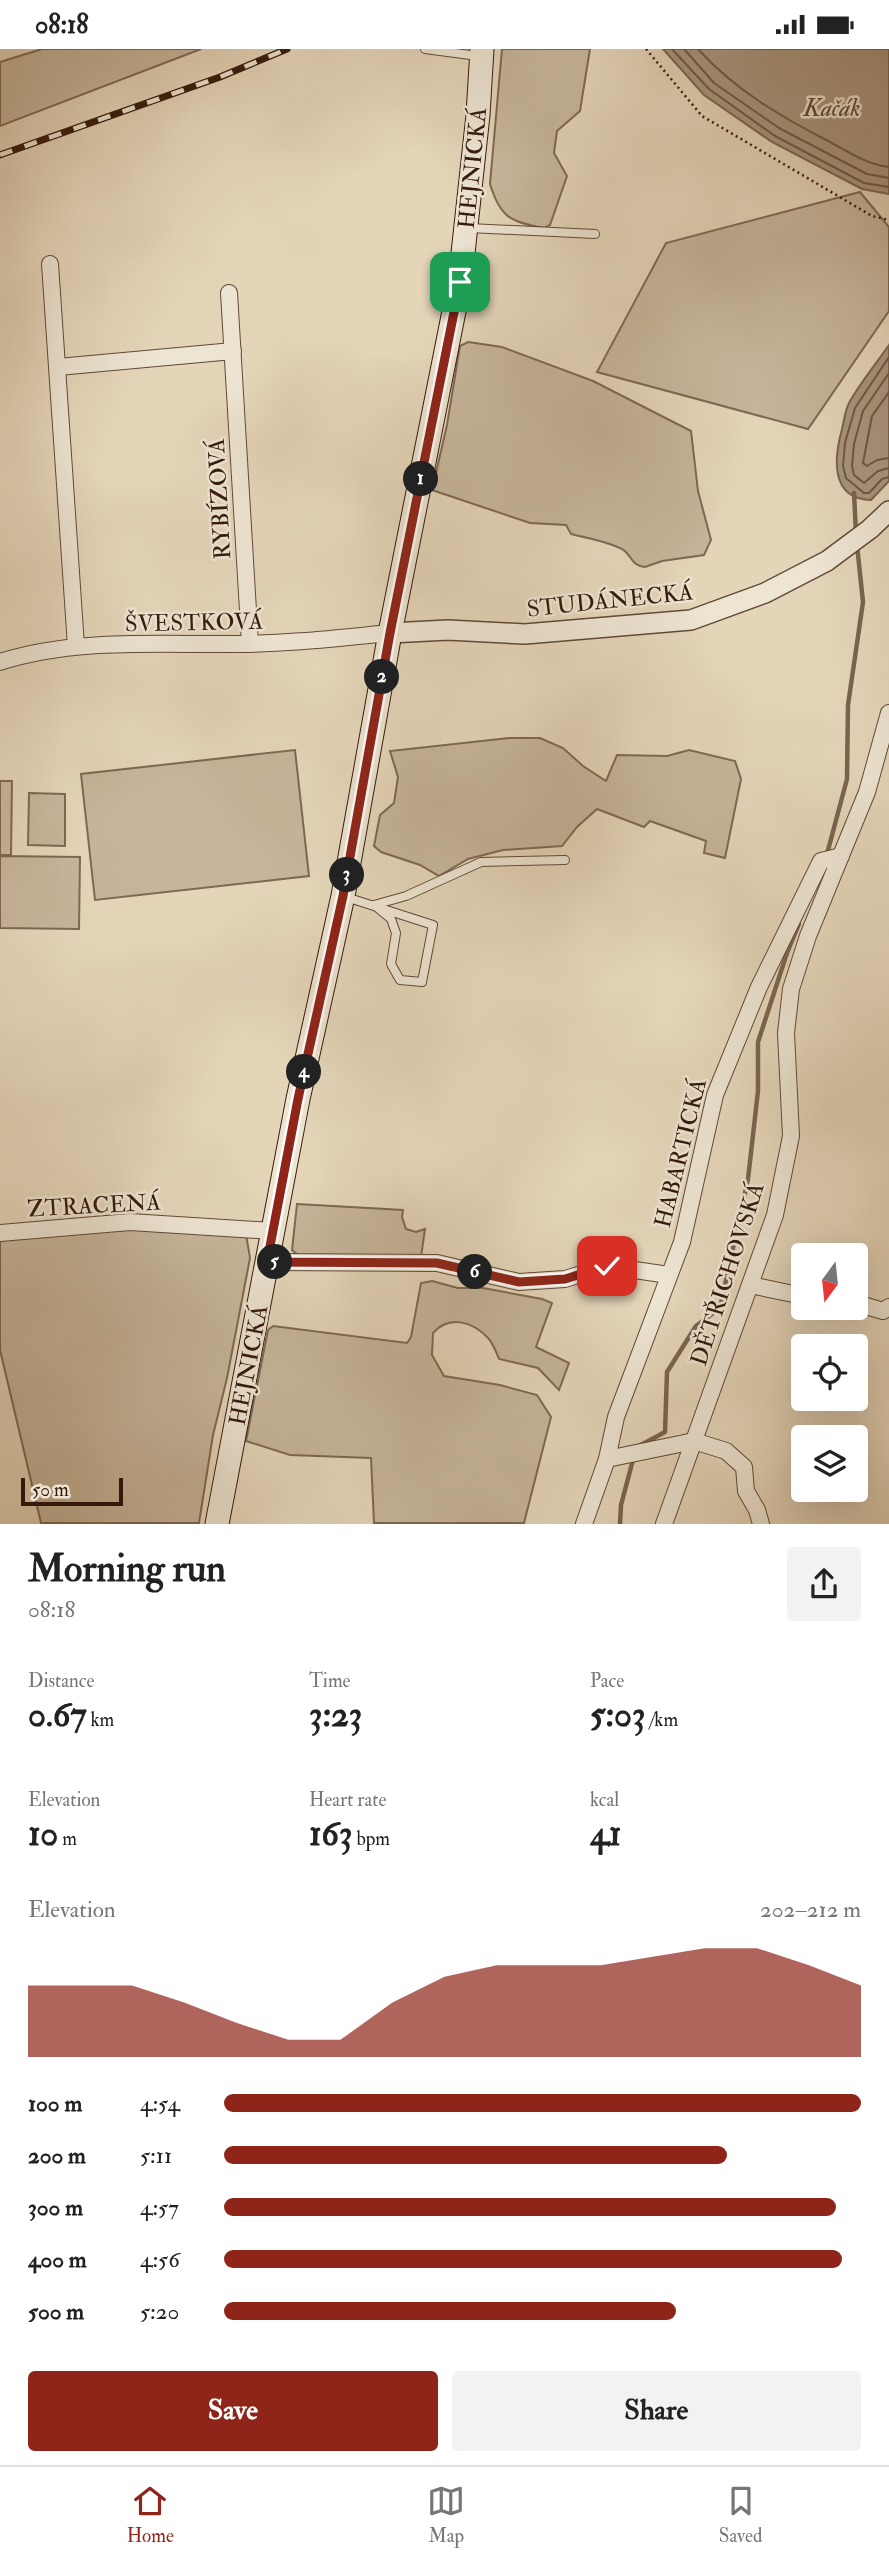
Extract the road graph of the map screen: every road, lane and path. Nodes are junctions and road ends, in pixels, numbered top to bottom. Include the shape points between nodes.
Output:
1 (425, 49) edge
2 (646, 49) edge
3 (482, 53) edge
4 (889, 220) edge
5 (466, 228) junction
6 (595, 234) dead end
7 (50, 264) dead end
8 (229, 293) dead end
9 (233, 351) junction
10 (58, 367) junction
11 (889, 511) edge
12 (390, 633) junction
13 (250, 644) junction
14 (76, 646) junction
15 (0, 662) edge
16 (889, 713) edge
17 (841, 856) junction
18 (565, 860) dead end
19 (343, 896) junction
20 (374, 905) junction
21 (273, 1231) junction
22 (0, 1233) edge
23 (267, 1262) junction
24 (669, 1275) junction
25 (750, 1285) junction
26 (791, 1294) edge
27 (868, 1307) edge
28 (889, 1307) edge
29 (694, 1441) junction
30 (607, 1459) junction
31 (217, 1524) edge
32 (584, 1524) edge
33 (664, 1524) edge
34 (761, 1524) edge

1 - 3 lane
2 - 4 path via 702,115 872,216
3 - 5 main road, HEJNICKÁ
5 - 6 lane
5 - 12 main road, HEJNICKÁ via 460,282
7 - 10 street
8 - 9 street, RYBÍZOVÁ
9 - 10 street
9 - 13 street, RYBÍZOVÁ
10 - 14 street
11 - 12 street, STUDÁNECKÁ via 827,561 765,593 691,620 525,634
12 - 13 street, ŠVESTKOVÁ
12 - 19 main road, HEJNICKÁ
13 - 14 street, ŠVESTKOVÁ
14 - 15 street, ŠVESTKOVÁ
16 - 17 street, DĚTŘICHOVSKÁ via 867,792
17 - 24 street, HABARTICKÁ via 821,860 759,987 715,1095 682,1242
17 - 25 street, DĚTŘICHOVSKÁ via 791,989 786,1033 791,1136 775,1215
18 - 20 lane via 481,862 406,897
19 - 20 lane
19 - 21 main road, HEJNICKÁ
20 - 20 lane via 391,919 396,933 391,964 400,980 422,982 433,925
21 - 22 street, ZTRACENÁ via 130,1221
21 - 23 main road, HEJNICKÁ
23 - 24 street via 437,1263 519,1282 565,1279 607,1266
23 - 31 main road, HEJNICKÁ
24 - 30 street, HABARTICKÁ via 616,1417
25 - 26 street
25 - 29 street, DĚTŘICHOVSKÁ
27 - 28 street via 883,1311
29 - 30 street
29 - 33 street, DĚTŘICHOVSKÁ
29 - 34 street via 726,1451 744,1468 746,1491
30 - 32 street, HABARTICKÁ

